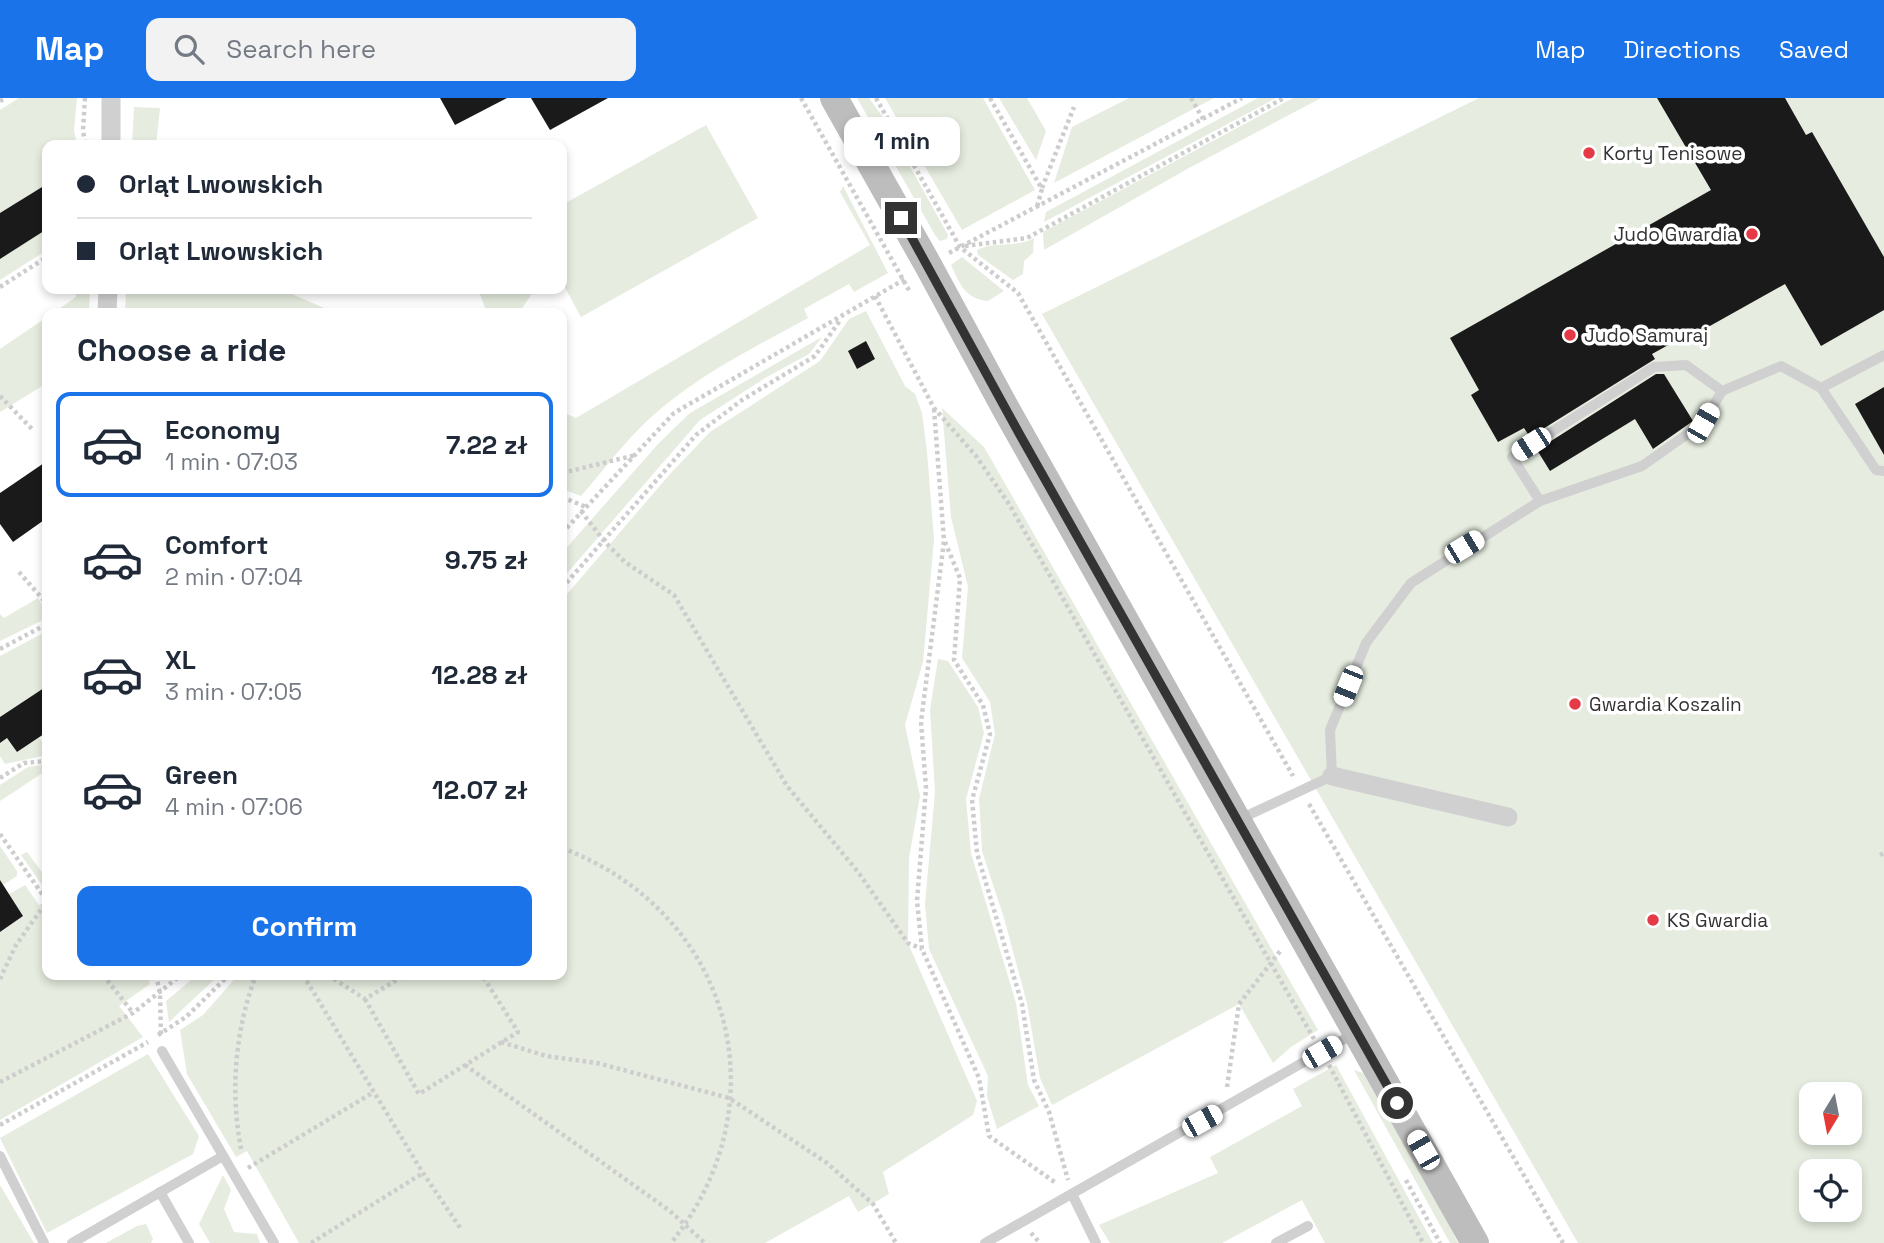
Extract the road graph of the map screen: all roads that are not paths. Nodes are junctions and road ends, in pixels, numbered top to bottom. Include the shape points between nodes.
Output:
1 (111, 98) edge
2 (834, 98) edge
3 (111, 140) edge
4 (1884, 355) edge
5 (1821, 388) junction
6 (1722, 391) junction
7 (1884, 471) edge
8 (1540, 502) junction
9 (1332, 776) junction
10 (1508, 817) dead end
11 (1237, 821) junction
12 (1357, 1032) junction
13 (162, 1051) road end
14 (0, 1156) edge
15 (223, 1156) junction
16 (160, 1192) junction
17 (1072, 1194) junction
18 (1308, 1226) dead end
19 (188, 1242) edge
20 (44, 1243) edge
21 (72, 1243) edge
22 (274, 1243) edge
23 (985, 1243) edge
24 (1096, 1243) edge
25 (1276, 1243) edge
26 (1475, 1243) edge

1 - 3 street
2 - 11 main road
4 - 5 lane
5 - 6 lane via 1781,366
5 - 7 lane via 1876,470
6 - 8 lane via 1703,423 1642,466
6 - 8 lane via 1686,365 1654,367 1588,406 1512,457
8 - 9 lane via 1410,583 1366,643 1335,717 1330,730
9 - 10 street
9 - 11 lane
11 - 12 main road
12 - 17 lane
12 - 26 main road
13 - 15 lane
14 - 20 lane
15 - 16 lane
15 - 22 lane
16 - 19 lane
16 - 21 lane
17 - 23 lane
17 - 24 lane
18 - 25 lane

